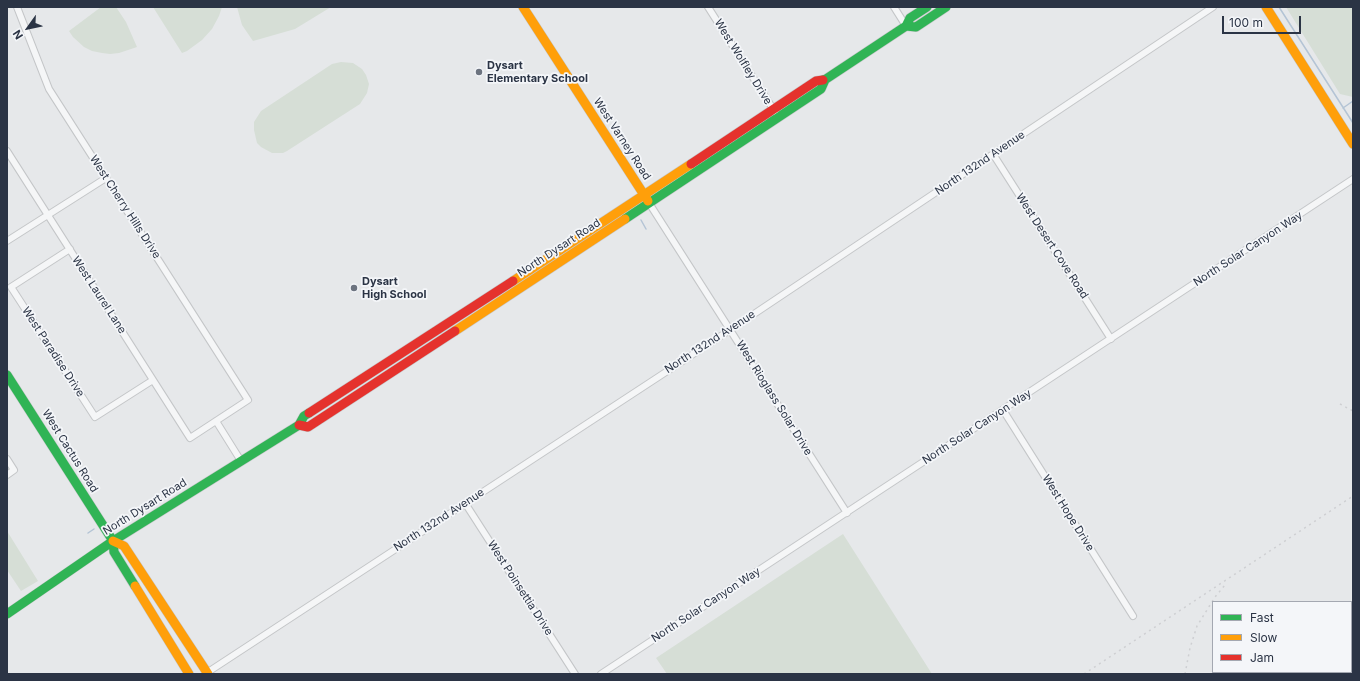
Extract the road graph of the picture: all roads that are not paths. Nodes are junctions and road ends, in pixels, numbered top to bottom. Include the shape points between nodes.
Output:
1 (17, 7) edge
2 (523, 7) edge
3 (708, 7) edge
4 (894, 7) edge
5 (926, 7) edge
6 (946, 7) edge
7 (1213, 7) edge
8 (1266, 7) edge
9 (906, 26) junction
10 (776, 113) junction
11 (1353, 144) edge
12 (7, 151) edge
13 (992, 154) junction
14 (106, 178) junction
15 (1353, 179) edge
16 (646, 199) junction
17 (48, 215) junction
18 (7, 241) edge
19 (70, 249) junction
20 (730, 330) junction
21 (1111, 339) junction
22 (7, 375) edge
23 (153, 380) junction
24 (334, 410) junction
25 (1003, 410) junction
26 (304, 416) junction
27 (216, 421) junction
28 (299, 425) junction
29 (7, 459) edge
30 (241, 461) junction
31 (7, 475) edge
32 (466, 503) junction
33 (846, 513) junction
34 (113, 541) junction
35 (7, 614) edge
36 (1133, 616) dead end
37 (207, 673) edge
38 (189, 674) edge
39 (575, 674) edge
40 (601, 674) edge

1 - 14 street, West Cherry Hills Drive via 50,89
2 - 16 main road, West Varney Road
3 - 10 street, West Wolfley Drive
4 - 9 street
5 - 9 main road, North Dysart Road via 910,18
6 - 9 main road, North Dysart Road via 916,27
7 - 13 street, North 132nd Avenue
8 - 11 main road
9 - 10 main road, North Dysart Road via 825,80 821,88
10 - 16 main road, North Dysart Road
12 - 17 street, West Laurel Lane
13 - 20 street, North 132nd Avenue
13 - 21 street, West Desert Cove Road
14 - 17 street
14 - 27 street, West Cherry Hills Drive via 248,400
15 - 21 street, North Solar Canyon Way
16 - 20 street, West Rioglass Solar Drive
16 - 24 main road, North Dysart Road
16 - 26 main road, North Dysart Road
17 - 18 street
17 - 19 street, West Laurel Lane
19 - 23 street, West Laurel Lane
19 - 23 street, West Paradise Drive via 12,287 95,418
20 - 32 street, North 132nd Avenue
20 - 33 street, West Rioglass Solar Drive
21 - 25 street, North Solar Canyon Way
22 - 34 main road, West Cactus Road
23 - 27 street, West Laurel Lane via 190,438
24 - 26 main road via 325,410 315,416
24 - 28 main road, North Dysart Road via 308,427
25 - 33 street, North Solar Canyon Way
25 - 36 street, West Hope Drive
26 - 28 main road, North Dysart Road
27 - 30 street
28 - 30 main road, North Dysart Road
29 - 31 street via 14,470
30 - 34 main road, North Dysart Road
32 - 37 street, North 132nd Avenue
32 - 39 street, West Poinsettia Drive
33 - 40 street, North Solar Canyon Way
34 - 35 main road, North Dysart Road
34 - 37 main road, West Cactus Road via 124,546
34 - 38 main road, West Cactus Road via 114,552

